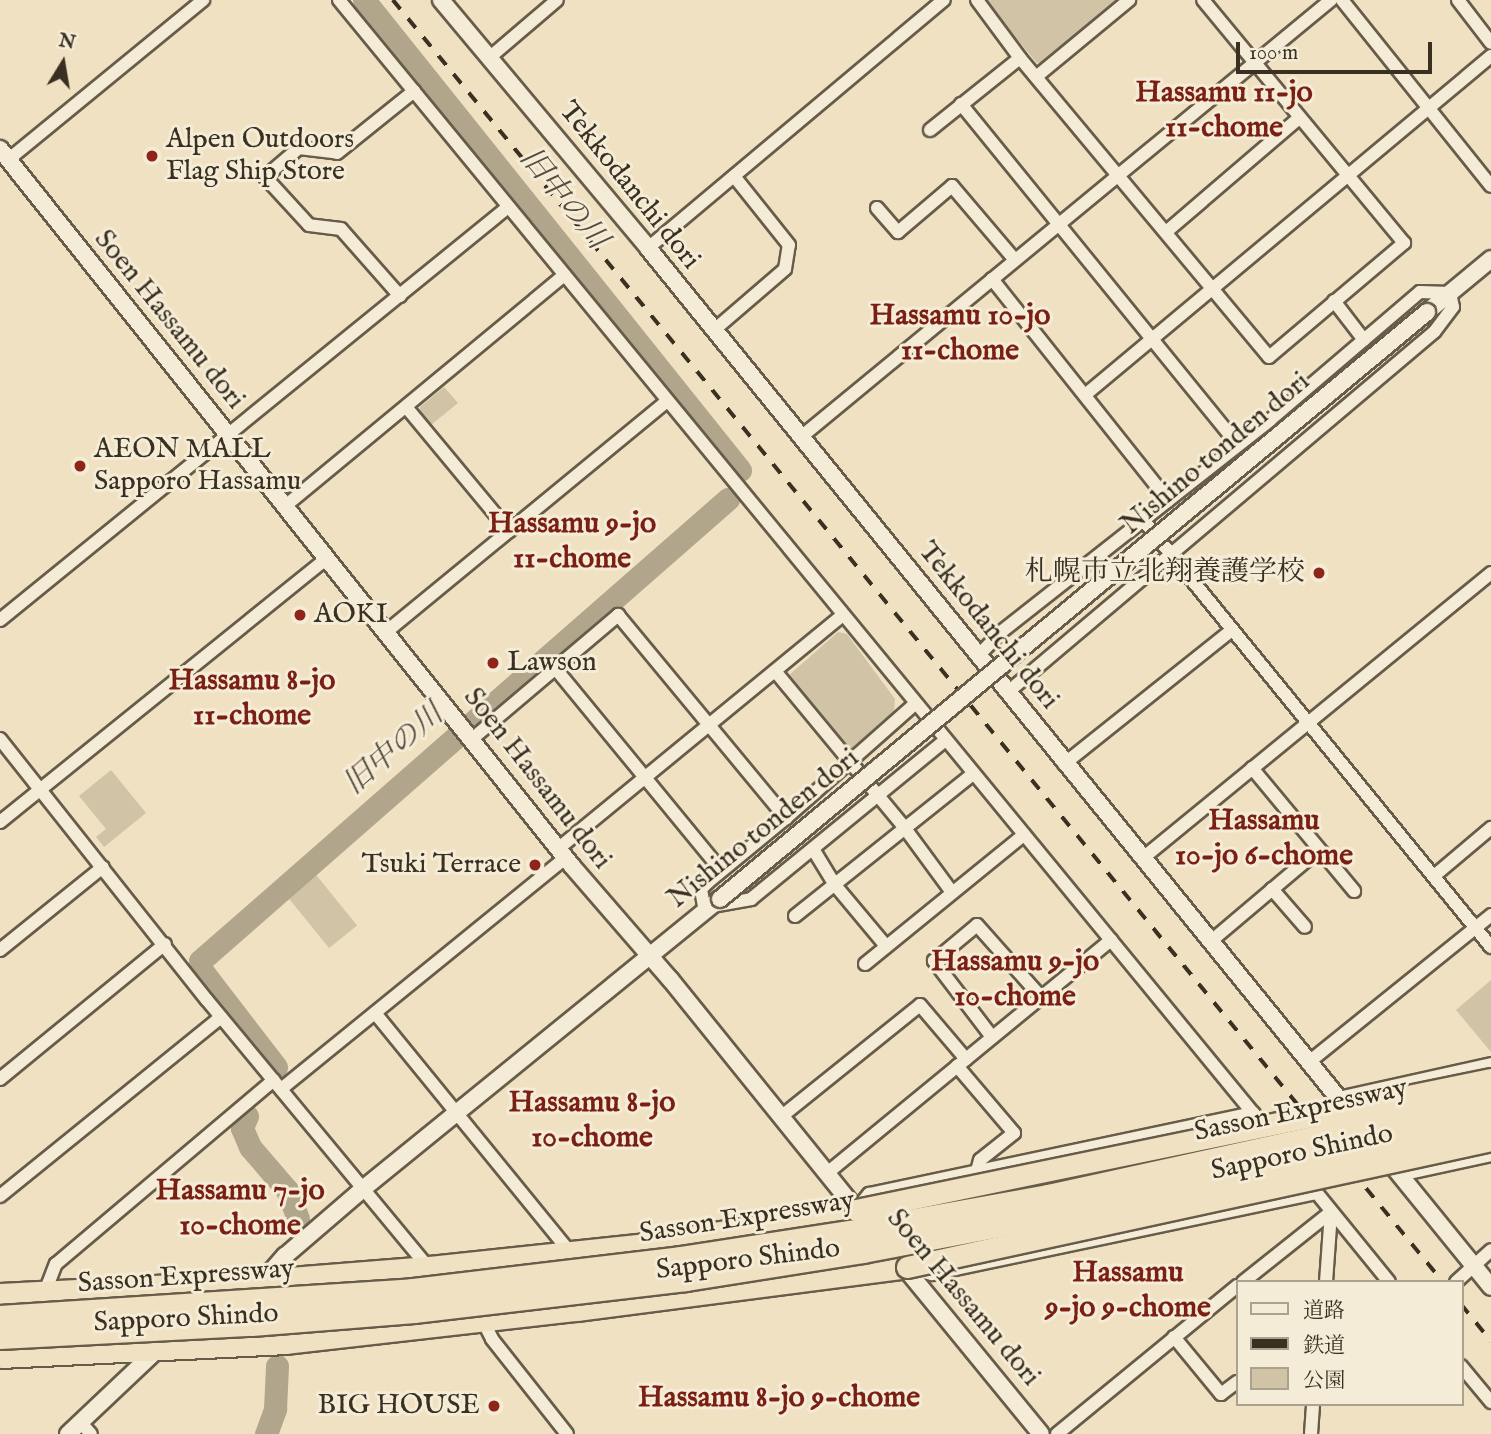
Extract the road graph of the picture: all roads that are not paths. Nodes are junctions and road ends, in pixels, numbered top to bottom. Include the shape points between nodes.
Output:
1 (203, 0) edge
2 (339, 0) edge
3 (441, 0) edge
4 (557, 0) edge
5 (944, 0) edge
6 (977, 0) edge
7 (1129, 0) edge
8 (1203, 0) edge
9 (1331, 0) edge
10 (1342, 0) edge
11 (1458, 0) edge
12 (1491, 43) edge
13 (1491, 56) edge
14 (489, 58) junction
15 (1020, 58) junction
16 (1254, 63) junction
17 (1036, 77) junction
18 (414, 91) junction
19 (961, 104) junction
20 (1430, 108) junction
21 (1299, 118) junction
22 (929, 130) dead end
23 (4, 154) edge
24 (1119, 174) junction
25 (734, 176) junction
26 (1348, 177) junction
27 (1491, 186) edge
28 (508, 206) junction
29 (877, 208) dead end
30 (1059, 224) junction
31 (1166, 232) junction
32 (648, 248) junction
33 (1491, 259) edge
34 (1015, 260) junction
35 (564, 275) junction
36 (992, 279) junction
37 (1212, 289) junction
38 (1450, 293) junction
39 (400, 296) junction
40 (1334, 301) junction
41 (713, 331) junction
42 (1153, 338) junction
43 (1364, 340) junction
44 (1085, 395) junction
45 (667, 401) junction
46 (407, 408) junction
47 (228, 435) junction
48 (801, 437) junction
49 (1238, 445) junction
50 (1168, 500) junction
51 (284, 507) junction
52 (1143, 520) junction
53 (509, 531) junction
54 (1171, 555) junction
55 (326, 559) junction
56 (1491, 573) edge
57 (843, 615) junction
58 (0, 620) edge
59 (1232, 630) junction
60 (386, 632) junction
61 (978, 656) junction
62 (555, 668) junction
63 (775, 671) junction
64 (1008, 692) junction
65 (915, 704) junction
66 (1307, 722) junction
67 (709, 725) junction
68 (467, 731) junction
69 (0, 739) edge
70 (945, 740) junction
71 (848, 764) junction
72 (1065, 764) junction
73 (1252, 768) junction
74 (973, 774) junction
75 (644, 778) junction
76 (41, 789) junction
77 (877, 796) junction
78 (786, 818) junction
79 (0, 822) edge
80 (904, 827) junction
81 (1491, 828) edge
82 (1024, 835) junction
83 (813, 849) junction
84 (1319, 850) junction
85 (563, 853) junction
86 (1143, 858) junction
87 (103, 867) junction
88 (721, 870) junction
89 (1434, 876) junction
90 (835, 885) junction
91 (1272, 889) junction
92 (951, 891) junction
93 (1354, 891) dead end
94 (712, 906) junction
95 (1491, 915) edge
96 (796, 916) dead end
97 (1305, 927) dead end
98 (1476, 928) junction
99 (1111, 940) junction
100 (1210, 942) junction
101 (165, 944) junction
102 (886, 946) junction
103 (1491, 947) edge
104 (0, 950) edge
105 (650, 956) junction
106 (865, 964) dead end
107 (1041, 997) junction
108 (375, 1013) junction
109 (221, 1017) junction
110 (992, 1037) junction
111 (1309, 1062) junction
112 (961, 1063) junction
113 (1491, 1064) edge
114 (0, 1079) edge
115 (1491, 1079) edge
116 (277, 1084) junction
117 (1338, 1098) junction
118 (1491, 1100) edge
119 (1254, 1113) junction
120 (457, 1114) junction
121 (782, 1116) junction
122 (1491, 1119) edge
123 (1491, 1140) edge
124 (1491, 1155) edge
125 (977, 1171) junction
126 (826, 1174) junction
127 (1400, 1175) junction
128 (364, 1188) junction
129 (1316, 1193) junction
130 (0, 1196) edge
131 (856, 1210) junction
132 (1331, 1212) junction
133 (1491, 1250) edge
134 (570, 1252) junction
135 (428, 1267) junction
136 (907, 1267) junction
137 (1474, 1267) junction
138 (265, 1280) junction
139 (1246, 1280) edge
140 (1326, 1280) edge
141 (1387, 1280) edge
142 (1458, 1280) edge
143 (1236, 1287) edge
144 (1491, 1287) edge
145 (45, 1292) junction
146 (0, 1294) edge
147 (0, 1318) edge
148 (482, 1321) junction
149 (0, 1337) edge
150 (1174, 1337) junction
151 (156, 1349) junction
152 (0, 1357) edge
153 (1463, 1368) edge
154 (1236, 1383) edge
155 (1491, 1402) edge
156 (1313, 1406) edge
157 (87, 1429) edge
158 (68, 1434) edge
159 (567, 1434) edge
160 (1041, 1434) edge
161 (1057, 1434) edge
162 (1311, 1434) edge

1 - 23 street
2 - 18 street
3 - 14 street, Tekkodanchi dori
4 - 14 street
5 - 25 street
6 - 15 street
7 - 17 street
8 - 16 street
9 - 16 street
10 - 20 street
11 - 12 street
13 - 20 street
14 - 32 street, Tekkodanchi dori
15 - 17 street
15 - 19 street
16 - 21 street
16 - 24 street
17 - 24 street
18 - 28 street
18 - 39 street via 337,153 299,148 265,177 309,225 341,229
19 - 22 street
19 - 30 street
20 - 26 street
20 - 27 street
21 - 26 street
21 - 31 street
23 - 47 street, Soen Hassamu dori
24 - 30 street
24 - 31 street
25 - 32 street
25 - 41 street via 789,245 785,269
26 - 37 street
26 - 40 street via 1404,243
28 - 35 street
28 - 39 street
29 - 34 street via 898,232 952,186
30 - 34 street
30 - 42 street
31 - 37 street
32 - 41 street, Tekkodanchi dori
33 - 38 street, Nishino tonden dori
34 - 36 street
35 - 45 street
35 - 46 street
36 - 44 street
36 - 48 street
37 - 40 street via 1269,357
37 - 42 street
38 - 43 street via 1420,292
38 - 54 street via 1453,307 1434,332
38 - 94 street, Nishino tonden dori, bridge
39 - 47 street
40 - 43 street
41 - 48 street, Tekkodanchi dori
42 - 44 street
42 - 49 street
43 - 49 street
44 - 50 street
45 - 53 street
45 - 57 street
46 - 51 street
46 - 53 street
47 - 51 street, Soen Hassamu dori
47 - 58 street
48 - 61 street, Tekkodanchi dori
49 - 50 street
50 - 52 street
51 - 55 street, Soen Hassamu dori
52 - 54 street
52 - 61 street via 1001,632
53 - 60 street
54 - 59 street
54 - 64 street
55 - 60 street, Soen Hassamu dori
55 - 76 street
56 - 66 street
57 - 63 street
57 - 65 street
59 - 66 street
59 - 72 street
60 - 68 street, Soen Hassamu dori
61 - 64 street, Tekkodanchi dori
62 - 67 street via 618,615
62 - 68 street
62 - 75 street
63 - 67 street
63 - 71 street
64 - 72 street, Tekkodanchi dori
65 - 70 street
65 - 71 street
66 - 73 street
66 - 89 street
67 - 75 street
67 - 78 street
68 - 85 street, Soen Hassamu dori
69 - 76 street
70 - 74 street
70 - 77 street
71 - 77 street
71 - 78 street
72 - 86 street, Tekkodanchi dori
73 - 84 street
73 - 86 street
74 - 80 street
74 - 82 street
75 - 85 street
75 - 88 street
76 - 79 street
76 - 87 street
77 - 80 street
77 - 83 street
78 - 88 street
80 - 90 street
80 - 92 street
81 - 89 street
82 - 92 street
82 - 99 street
83 - 90 street
83 - 94 street via 751,899
84 - 91 street
84 - 93 street
85 - 105 street, Soen Hassamu dori
85 - 108 street
86 - 100 street, Tekkodanchi dori
87 - 101 street
87 - 104 street
88 - 94 street via 701,890
89 - 98 street
90 - 96 street
90 - 102 street
91 - 97 street
91 - 100 street
92 - 102 street
94 - 105 street, Nishino tonden dori
95 - 98 street
98 - 103 street
98 - 111 street
99 - 107 street
99 - 119 street
100 - 111 street, Tekkodanchi dori
101 - 109 street
101 - 114 street
102 - 106 street
105 - 120 street, Nishino tonden dori
105 - 121 street, Soen Hassamu dori
107 - 110 street
107 - 110 street via 977,925 934,961
108 - 116 street
108 - 120 street
109 - 116 street
109 - 130 street
110 - 112 street
111 - 117 street, Tekkodanchi dori
112 - 121 street via 920,1005
112 - 125 street via 1014,1133 980,1160
112 - 126 street
113 - 117 street
115 - 131 highway, Sapporo Shindo, bridge
116 - 128 street
116 - 145 street via 56,1264
117 - 127 street, Tekkodanchi dori
118 - 147 highway, Sasson Expressway, bridge via 1049,1197 681,1259 413,1291
119 - 125 street
119 - 129 street
120 - 128 street, Nishino tonden dori
120 - 134 street
121 - 126 street, Soen Hassamu dori
122 - 149 highway, Sasson Expressway, bridge via 1051,1215 686,1279 414,1311
123 - 136 highway, Sapporo Shindo, bridge
124 - 127 street
125 - 131 street via 869,1194
126 - 131 street, Soen Hassamu dori
127 - 137 street, Tekkodanchi dori
128 - 135 street
128 - 138 street, Nishino tonden dori via 285,1256
129 - 132 street
129 - 136 street via 932,1274
131 - 134 highway, Sapporo Shindo
131 - 136 street, Soen Hassamu dori
132 - 139 street
132 - 140 street
132 - 141 street
133 - 137 street
134 - 135 highway, Sapporo Shindo
135 - 138 highway, Sapporo Shindo
136 - 148 highway, Sapporo Shindo
136 - 160 street, Soen Hassamu dori
137 - 142 street
137 - 144 street, Tekkodanchi dori
138 - 145 highway, Sapporo Shindo
138 - 151 street, Nishino tonden dori
143 - 150 street
145 - 146 highway, Sapporo Shindo
148 - 151 highway, Sapporo Shindo via 286,1343
148 - 159 street
150 - 154 street via 1221,1394
150 - 161 street
151 - 152 highway, Sapporo Shindo
151 - 157 street, Nishino tonden dori
153 - 155 street
156 - 162 street
157 - 158 street, Nishino tonden dori

